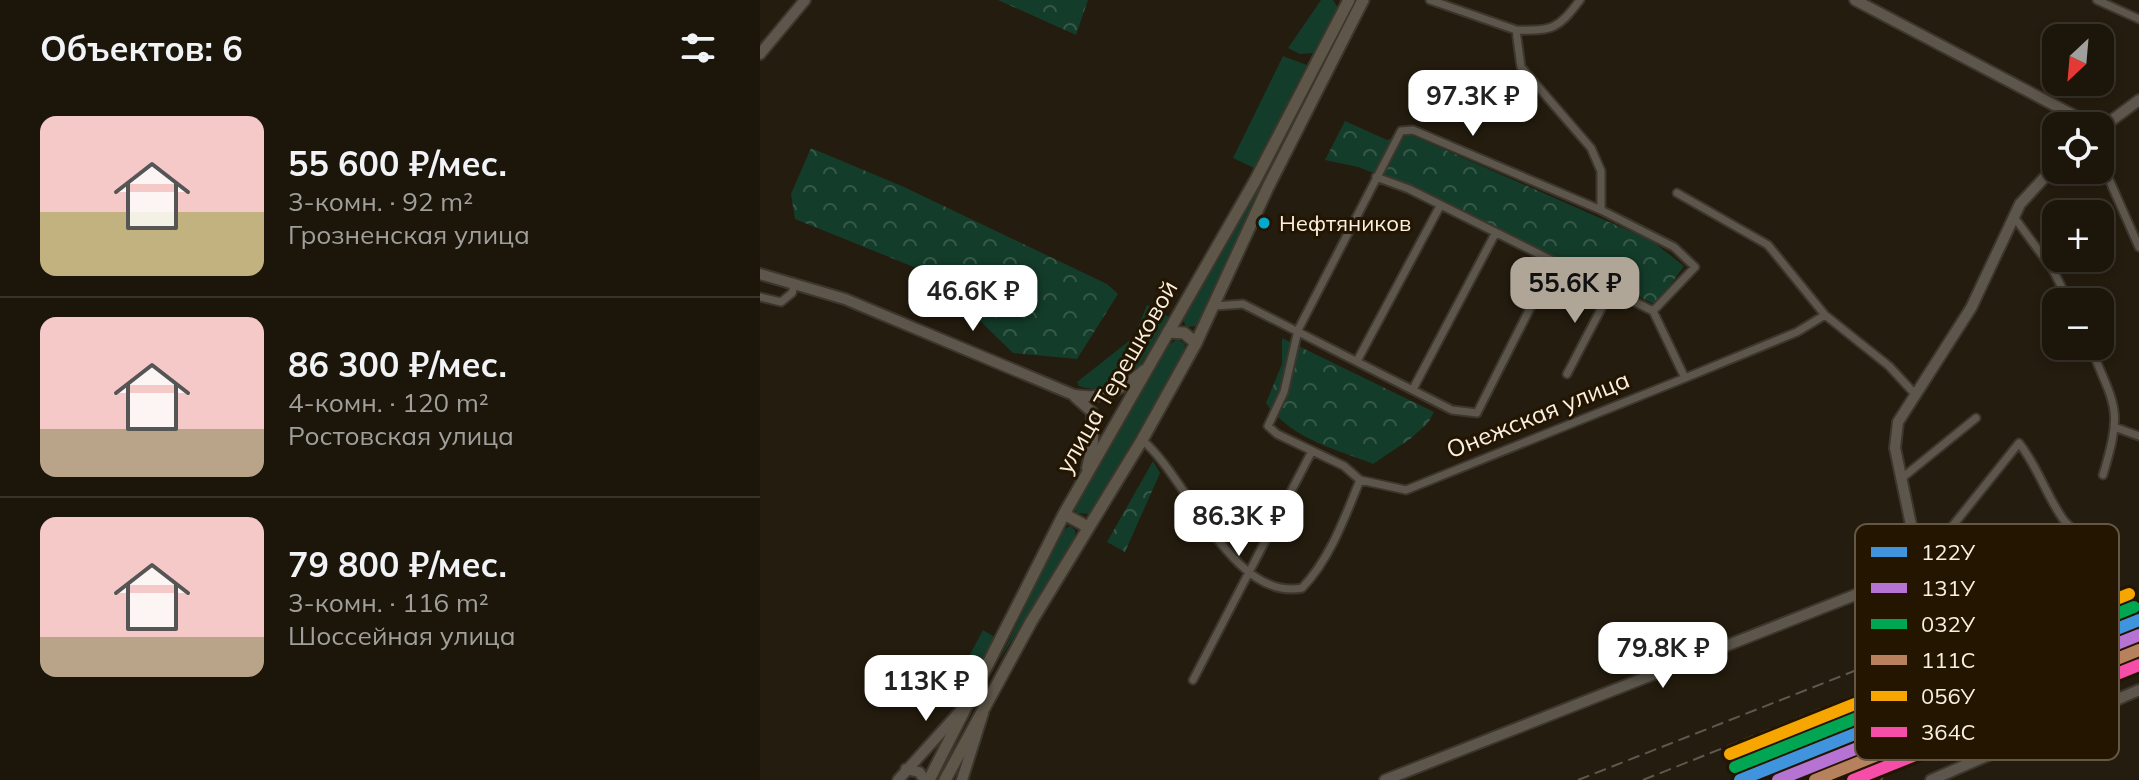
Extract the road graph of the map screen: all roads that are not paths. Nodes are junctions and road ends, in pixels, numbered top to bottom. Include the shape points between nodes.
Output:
1 (805, 0) edge
2 (1349, 0) edge
3 (1363, 0) edge
4 (1430, 0) edge
5 (1580, 0) edge
6 (1855, 0) edge
7 (2097, 0) edge
8 (2139, 19) edge
9 (1516, 30) junction
10 (760, 54) edge
11 (2139, 100) edge
12 (2067, 112) edge
13 (2114, 119) edge
14 (1376, 177) junction
15 (2042, 178) edge
16 (2111, 184) edge
17 (1677, 193) dead end
18 (1440, 206) junction
19 (1601, 210) junction
20 (2014, 217) junction
21 (1495, 234) junction
22 (2139, 247) edge
23 (1553, 263) junction
24 (760, 274) edge
25 (795, 283) junction
26 (2062, 288) edge
27 (1611, 290) junction
28 (760, 297) edge
29 (1215, 306) junction
30 (1653, 311) junction
31 (1825, 315) junction
32 (1298, 330) junction
33 (1168, 332) junction
34 (1196, 343) junction
35 (2096, 360) edge
36 (1357, 361) junction
37 (1146, 369) junction
38 (1567, 374) dead end
39 (1685, 378) junction
40 (1413, 389) junction
41 (1914, 393) junction
42 (1074, 395) junction
43 (1976, 418) dead end
44 (2117, 428) junction
45 (2139, 436) edge
46 (1142, 440) junction
47 (1312, 451) junction
48 (1086, 472) junction
49 (2103, 475) dead end
50 (1902, 478) junction
51 (1360, 480) junction
52 (1064, 514) junction
53 (1912, 524) edge
54 (1954, 524) edge
55 (2068, 524) edge
56 (1088, 527) junction
57 (1249, 572) junction
58 (1855, 593) edge
59 (980, 679) junction
60 (1193, 680) dead end
61 (995, 687) junction
62 (2139, 690) edge
63 (970, 699) junction
64 (2119, 699) edge
65 (984, 706) junction
66 (1977, 760) edge
67 (906, 769) junction
68 (898, 780) edge
69 (927, 780) edge
70 (945, 780) edge
71 (962, 780) edge
72 (1385, 780) edge
73 (1931, 780) edge

1 - 10 street
2 - 33 main road, улица Терешковой via 1255,181
3 - 29 main road, улица Терешковой via 1268,187
4 - 9 street
5 - 9 street via 1560,26
6 - 12 street
7 - 8 street
9 - 19 street via 1521,67 1591,148 1601,171
11 - 13 street
14 - 18 street
14 - 19 street via 1406,128
14 - 32 street
15 - 20 street
16 - 22 street
17 - 31 street via 1768,245
18 - 21 street
18 - 36 street
19 - 30 street via 1674,247 1695,267
20 - 26 street
20 - 41 street via 1971,308
21 - 23 street
21 - 40 street
23 - 27 street
23 - 40 street via 1477,413 1452,410
24 - 25 street
25 - 28 street via 781,302
25 - 42 street
27 - 30 street
27 - 38 street
29 - 32 street via 1243,304
29 - 34 main road, улица Терешковой
30 - 39 street
31 - 39 street, Онежская улица via 1797,332
31 - 41 street
32 - 36 street
32 - 47 street, Онежская улица via 1284,392 1268,426
33 - 34 main road via 1184,333
33 - 37 main road, улица Терешковой
34 - 46 main road, улица Терешковой
35 - 44 street via 2117,410
36 - 40 street
37 - 42 street via 1109,395
37 - 48 main road, улица Терешковой
39 - 51 street, Онежская улица via 1406,490
41 - 50 street via 1894,434
42 - 48 street via 1092,412 1095,428
43 - 50 street
44 - 45 street
44 - 49 street
46 - 56 main road, улица Терешковой
46 - 57 street
47 - 51 street, Онежская улица
47 - 57 street
48 - 52 main road, улица Терешковой
50 - 53 street
51 - 57 street via 1338,532 1302,588 1273,587
52 - 56 main road
52 - 59 main road, улица Терешковой
54 - 55 street via 2019,443
56 - 61 main road, улица Терешковой
57 - 60 street
58 - 72 street
59 - 61 main road
59 - 63 main road, улица Терешковой
61 - 65 main road, улица Терешковой
62 - 64 street
63 - 67 street
63 - 69 main road, улица Терешковой
65 - 70 main road, улица Терешковой
65 - 71 street
66 - 73 street
67 - 68 street
67 - 69 street

